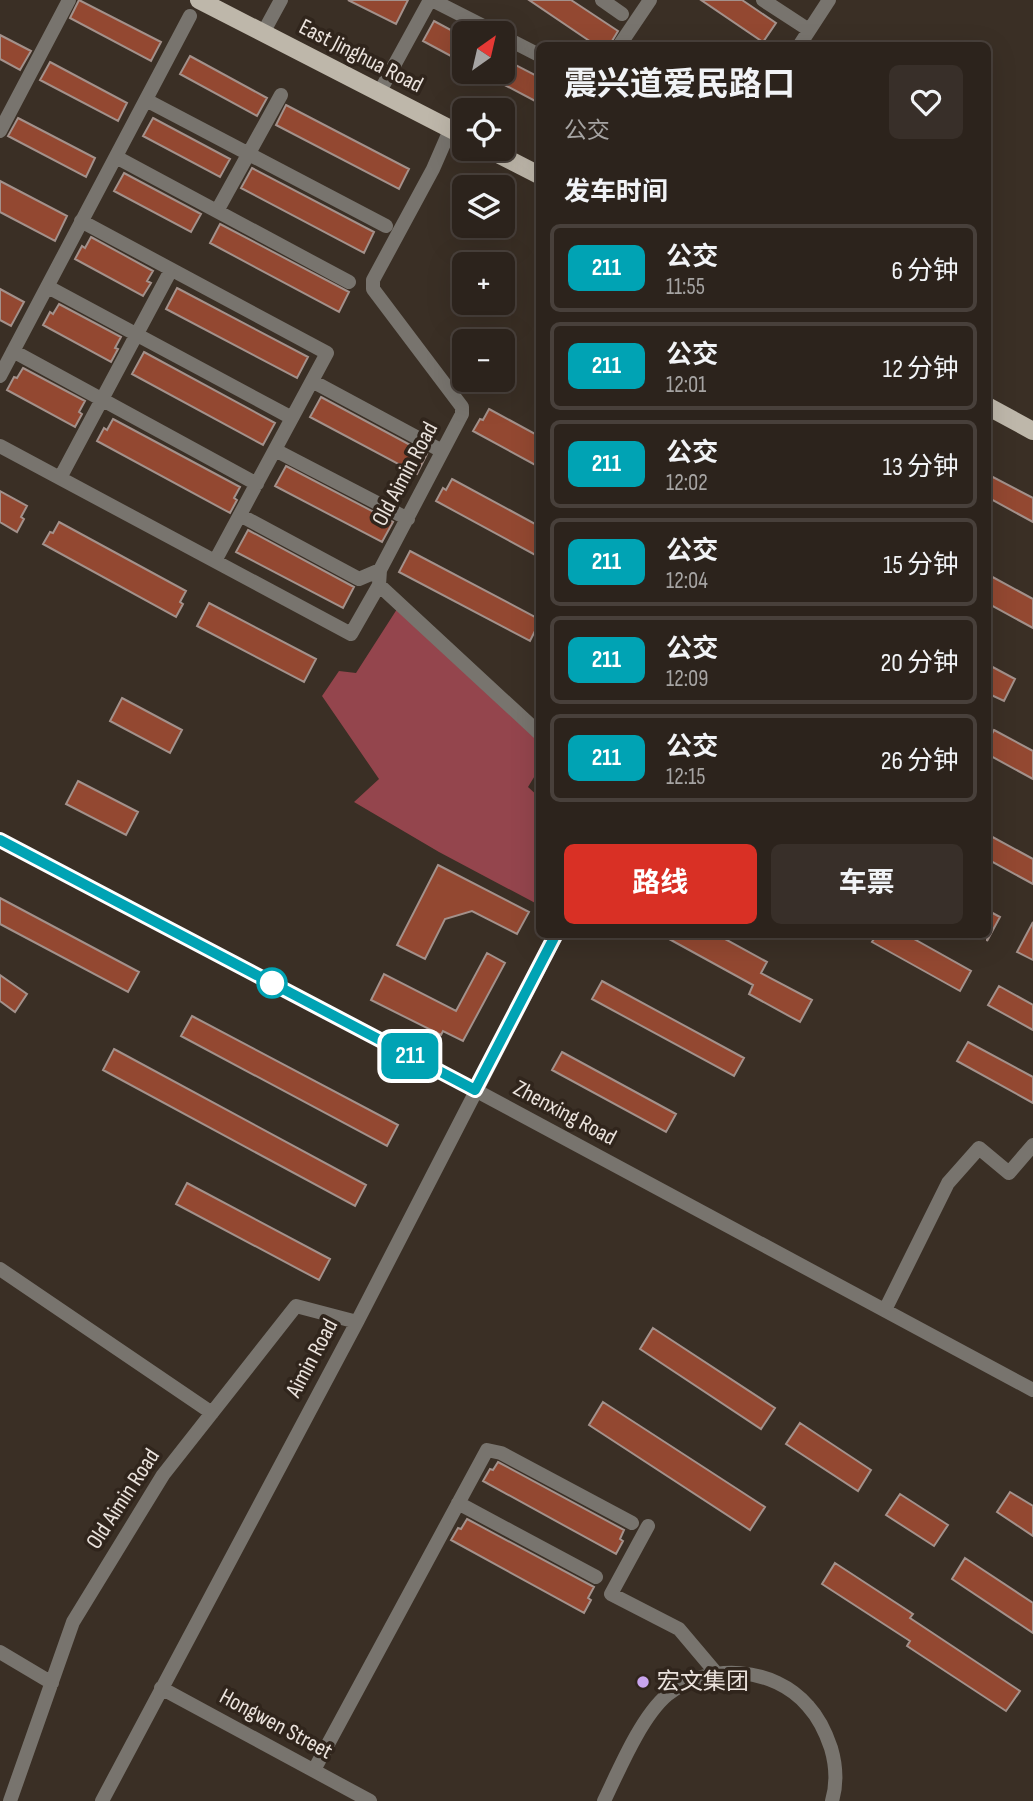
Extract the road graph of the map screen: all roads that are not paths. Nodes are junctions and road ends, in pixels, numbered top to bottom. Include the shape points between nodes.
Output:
1 (69, 0) edge
2 (199, 0) edge
3 (281, 0) edge
4 (431, 0) edge
5 (602, 0) edge
6 (650, 0) edge
7 (763, 0) edge
8 (829, 0) edge
9 (622, 14) dead end
10 (190, 16) dead end
11 (473, 21) edge
12 (809, 30) junction
13 (263, 33) junction
14 (622, 42) edge
15 (802, 42) edge
16 (515, 43) edge
17 (536, 53) edge
18 (379, 93) junction
19 (281, 95) dead end
20 (146, 100) junction
21 (452, 130) edge
22 (0, 131) edge
23 (452, 141) edge
24 (248, 154) junction
25 (116, 157) junction
26 (512, 161) edge
27 (536, 173) edge
28 (217, 211) junction
29 (81, 221) junction
30 (386, 226) dead end
31 (171, 270) junction
32 (349, 282) dead end
33 (48, 287) junction
34 (137, 334) junction
35 (13, 351) junction
36 (0, 376) edge
37 (312, 381) junction
38 (102, 399) junction
39 (991, 408) edge
40 (292, 418) junction
41 (1033, 431) edge
42 (0, 446) edge
43 (275, 450) junction
44 (442, 451) junction
45 (60, 478) junction
46 (257, 484) junction
47 (240, 515) junction
48 (408, 519) junction
49 (215, 561) junction
50 (379, 577) junction
51 (536, 730) edge
52 (0, 840) edge
53 (554, 938) edge
54 (475, 1090) junction
55 (1033, 1145) edge
56 (0, 1269) edge
57 (885, 1310) junction
58 (357, 1322) junction
59 (1033, 1390) edge
60 (212, 1413) junction
61 (458, 1503) junction
62 (632, 1523) dead end
63 (648, 1526) dead end
64 (596, 1577) dead end
65 (0, 1652) edge
66 (717, 1674) junction
67 (52, 1683) junction
68 (161, 1688) junction
69 (314, 1770) junction
70 (10, 1801) edge
71 (102, 1801) edge
72 (370, 1801) edge
73 (604, 1801) edge
74 (832, 1801) edge

1 - 22 street
2 - 13 main road, East Jinghua Road
3 - 13 street
4 - 11 street
4 - 18 street
5 - 9 street
6 - 14 street
7 - 12 street
8 - 12 street
10 - 20 street
12 - 15 street
13 - 18 main road, East Jinghua Road
16 - 17 street
18 - 21 main road, East Jinghua Road
19 - 24 street
20 - 24 street
20 - 25 street
23 - 44 street, Old Aimin Road via 373,280 373,289 462,407
24 - 28 street
24 - 30 street
25 - 28 street
25 - 29 street
26 - 27 main road
28 - 32 street
29 - 31 street
29 - 33 street
31 - 34 street
31 - 37 street via 327,354
33 - 34 street
33 - 35 street
34 - 38 street
34 - 40 street
35 - 36 street
35 - 38 street
37 - 40 street
37 - 44 street
38 - 45 street
38 - 46 street
39 - 41 main road
40 - 43 street
42 - 45 street
43 - 46 street
43 - 48 street
44 - 48 street, Old Aimin Road
45 - 49 street
46 - 47 street
47 - 49 street
47 - 50 street via 359,579
48 - 50 street, Old Aimin Road
49 - 50 street, Old Aimin Road via 351,634
50 - 51 street
52 - 54 street, Zhenxing Road
53 - 54 street, Aimin Road
54 - 57 street, Zhenxing Road
54 - 58 street, Aimin Road
55 - 57 street via 1009,1173 979,1148 948,1183
56 - 60 street
57 - 59 street, Zhenxing Road
58 - 60 street, Old Aimin Road via 296,1306
58 - 68 street, Aimin Road
60 - 67 street, Old Aimin Road via 163,1475 74,1622
61 - 62 street via 487,1450 501,1453
61 - 64 street
61 - 69 street
63 - 66 street via 611,1594 679,1629
65 - 67 street
66 - 73 street via 694,1679 667,1695 653,1710
66 - 74 street via 755,1674 783,1686 808,1705 825,1730 835,1760
67 - 70 street, Old Aimin Road
68 - 69 street, Hongwen Street
68 - 71 street, Aimin Road
69 - 72 street, Hongwen Street

